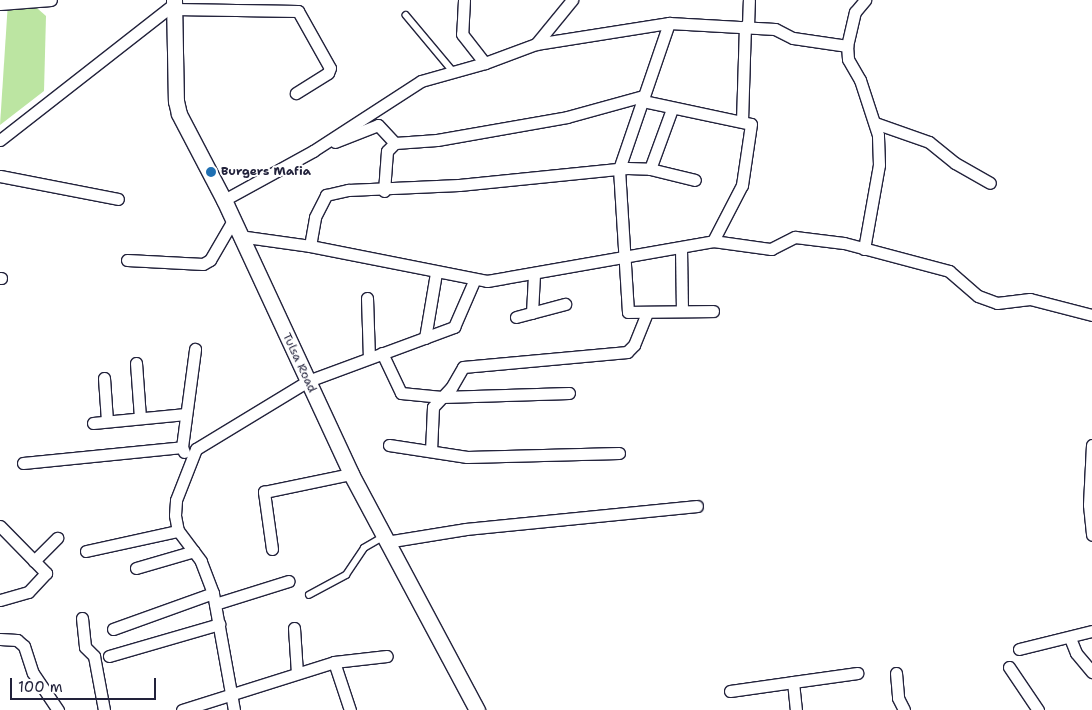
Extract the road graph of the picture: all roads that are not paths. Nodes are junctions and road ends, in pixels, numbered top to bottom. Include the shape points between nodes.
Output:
1 (51, 0) edge
2 (464, 0) edge
3 (572, 0) edge
4 (749, 0) edge
5 (865, 0) edge
6 (0, 4) edge
7 (174, 4) edge
8 (406, 15) dead end
9 (669, 23) junction
10 (747, 26) junction
11 (536, 44) junction
12 (847, 46) junction
13 (485, 62) junction
14 (452, 70) junction
15 (296, 94) dead end
16 (643, 99) junction
17 (672, 109) junction
18 (742, 121) junction
19 (875, 123) junction
20 (0, 140) edge
21 (395, 142) junction
22 (313, 151) junction
23 (620, 169) junction
24 (650, 169) junction
25 (0, 176) edge
26 (695, 180) dead end
27 (990, 183) dead end
28 (384, 191) junction
29 (118, 199) dead end
30 (224, 200) junction
31 (232, 222) junction
32 (238, 236) junction
33 (713, 241) junction
34 (310, 246) junction
35 (681, 248) junction
36 (864, 249) junction
37 (624, 255) junction
38 (127, 260) dead end
39 (436, 273) junction
40 (534, 274) junction
41 (474, 281) junction
42 (367, 298) dead end
43 (565, 304) dead end
44 (682, 311) junction
45 (713, 311) dead end
46 (647, 312) junction
47 (532, 313) junction
48 (1092, 315) edge
49 (516, 317) dead end
50 (425, 338) junction
51 (195, 349) dead end
52 (382, 353) junction
53 (369, 358) junction
54 (136, 363) dead end
55 (104, 378) dead end
56 (308, 381) junction
57 (569, 393) dead end
58 (442, 397) junction
59 (186, 414) junction
60 (140, 418) junction
61 (107, 422) junction
62 (92, 423) dead end
63 (389, 445) dead end
64 (1092, 445) edge
65 (182, 447) junction
66 (430, 451) junction
67 (619, 453) dead end
68 (22, 463) dead end
69 (189, 463) junction
70 (351, 474) junction
71 (697, 506) dead end
72 (0, 526) edge
73 (178, 531) junction
74 (1092, 536) edge
75 (57, 538) dead end
76 (385, 540) junction
77 (272, 549) dead end
78 (86, 551) dead end
79 (194, 551) junction
80 (34, 561) junction
81 (136, 568) dead end
82 (289, 581) dead end
83 (309, 595) dead end
84 (214, 599) junction
85 (0, 600) edge
86 (82, 618) dead end
87 (219, 624) junction
88 (294, 628) dead end
89 (113, 629) dead end
90 (1092, 631) edge
91 (1070, 638) junction
92 (0, 639) edge
93 (1019, 649) dead end
94 (109, 656) dead end
95 (387, 656) dead end
96 (334, 662) junction
97 (1009, 667) dead end
98 (1092, 672) edge
99 (297, 673) junction
100 (857, 673) dead end
101 (896, 673) dead end
102 (793, 682) junction
103 (730, 691) dead end
104 (233, 695) junction
105 (58, 710) edge
106 (104, 710) edge
107 (182, 710) edge
108 (234, 710) edge
109 (350, 710) edge
110 (477, 710) edge
111 (796, 710) edge
112 (904, 710) edge
113 (1038, 710) edge

1 - 6 street
2 - 13 street via 462,34
3 - 11 street
4 - 10 street
5 - 12 street via 855,12
7 - 15 street via 298,11 330,68 328,73
7 - 20 street
7 - 30 main road, Tulsa Road via 177,107
8 - 14 lane
9 - 10 street
9 - 11 street
9 - 16 street
10 - 12 street via 775,28 793,38
10 - 18 street
11 - 13 street
12 - 19 street via 852,69 860,80
13 - 14 street
14 - 22 street via 421,80
16 - 17 street
16 - 21 street via 567,117 437,140
16 - 23 street
17 - 18 street
17 - 24 street
18 - 33 street via 751,124 742,186
19 - 27 street via 929,142 955,164
19 - 36 street via 880,165
21 - 22 street via 378,126
21 - 28 street via 387,151
22 - 30 street
23 - 24 street
23 - 28 street
23 - 37 street
24 - 26 street
25 - 29 street
28 - 34 street via 348,190 326,195 315,216
30 - 31 main road, Tulsa Road
31 - 32 main road, Tulsa Road
31 - 38 street via 210,260 203,264
32 - 34 street
32 - 56 main road, Tulsa Road
33 - 35 street
33 - 36 street via 771,249 795,237
34 - 39 street
35 - 37 street
35 - 44 street
36 - 48 street via 949,271 978,296 997,303 1030,299
37 - 40 street
37 - 46 street via 628,312
39 - 41 street
39 - 50 street
40 - 41 street
40 - 47 street
41 - 50 street via 454,327
42 - 53 street
43 - 47 street
44 - 45 street
44 - 46 street
46 - 58 street via 634,345 627,352 466,365
47 - 49 street
50 - 52 street
51 - 59 street
52 - 53 street
52 - 58 street via 401,393
53 - 56 street
54 - 60 street
55 - 61 street
56 - 69 street via 196,449
56 - 70 main road, Tulsa Road
57 - 58 street
58 - 66 street via 433,407
59 - 60 street
59 - 65 street
60 - 61 street
61 - 62 street
63 - 66 street
64 - 74 street via 1089,505
65 - 68 street
65 - 69 street
66 - 67 street via 467,457
69 - 73 street via 176,500
70 - 76 main road, Tulsa Road
70 - 77 street via 264,492
71 - 76 street
72 - 80 street
73 - 78 street
73 - 79 street
75 - 80 street
76 - 83 lane via 364,548 346,575
76 - 110 main road, Tulsa Road via 459,670
79 - 81 street
79 - 84 street via 201,561
80 - 85 street via 46,573 28,592
82 - 84 street
84 - 87 street
84 - 89 street
86 - 106 street via 85,647 94,656
87 - 94 street
87 - 104 street
88 - 99 street
90 - 91 street
91 - 93 street
91 - 98 street via 1076,653
92 - 105 street via 17,640 24,646 33,673
95 - 96 street
96 - 99 street
96 - 109 street
97 - 113 street
99 - 104 street
100 - 102 street
101 - 112 street via 898,698
102 - 103 street
102 - 111 street
104 - 107 street
104 - 108 street

